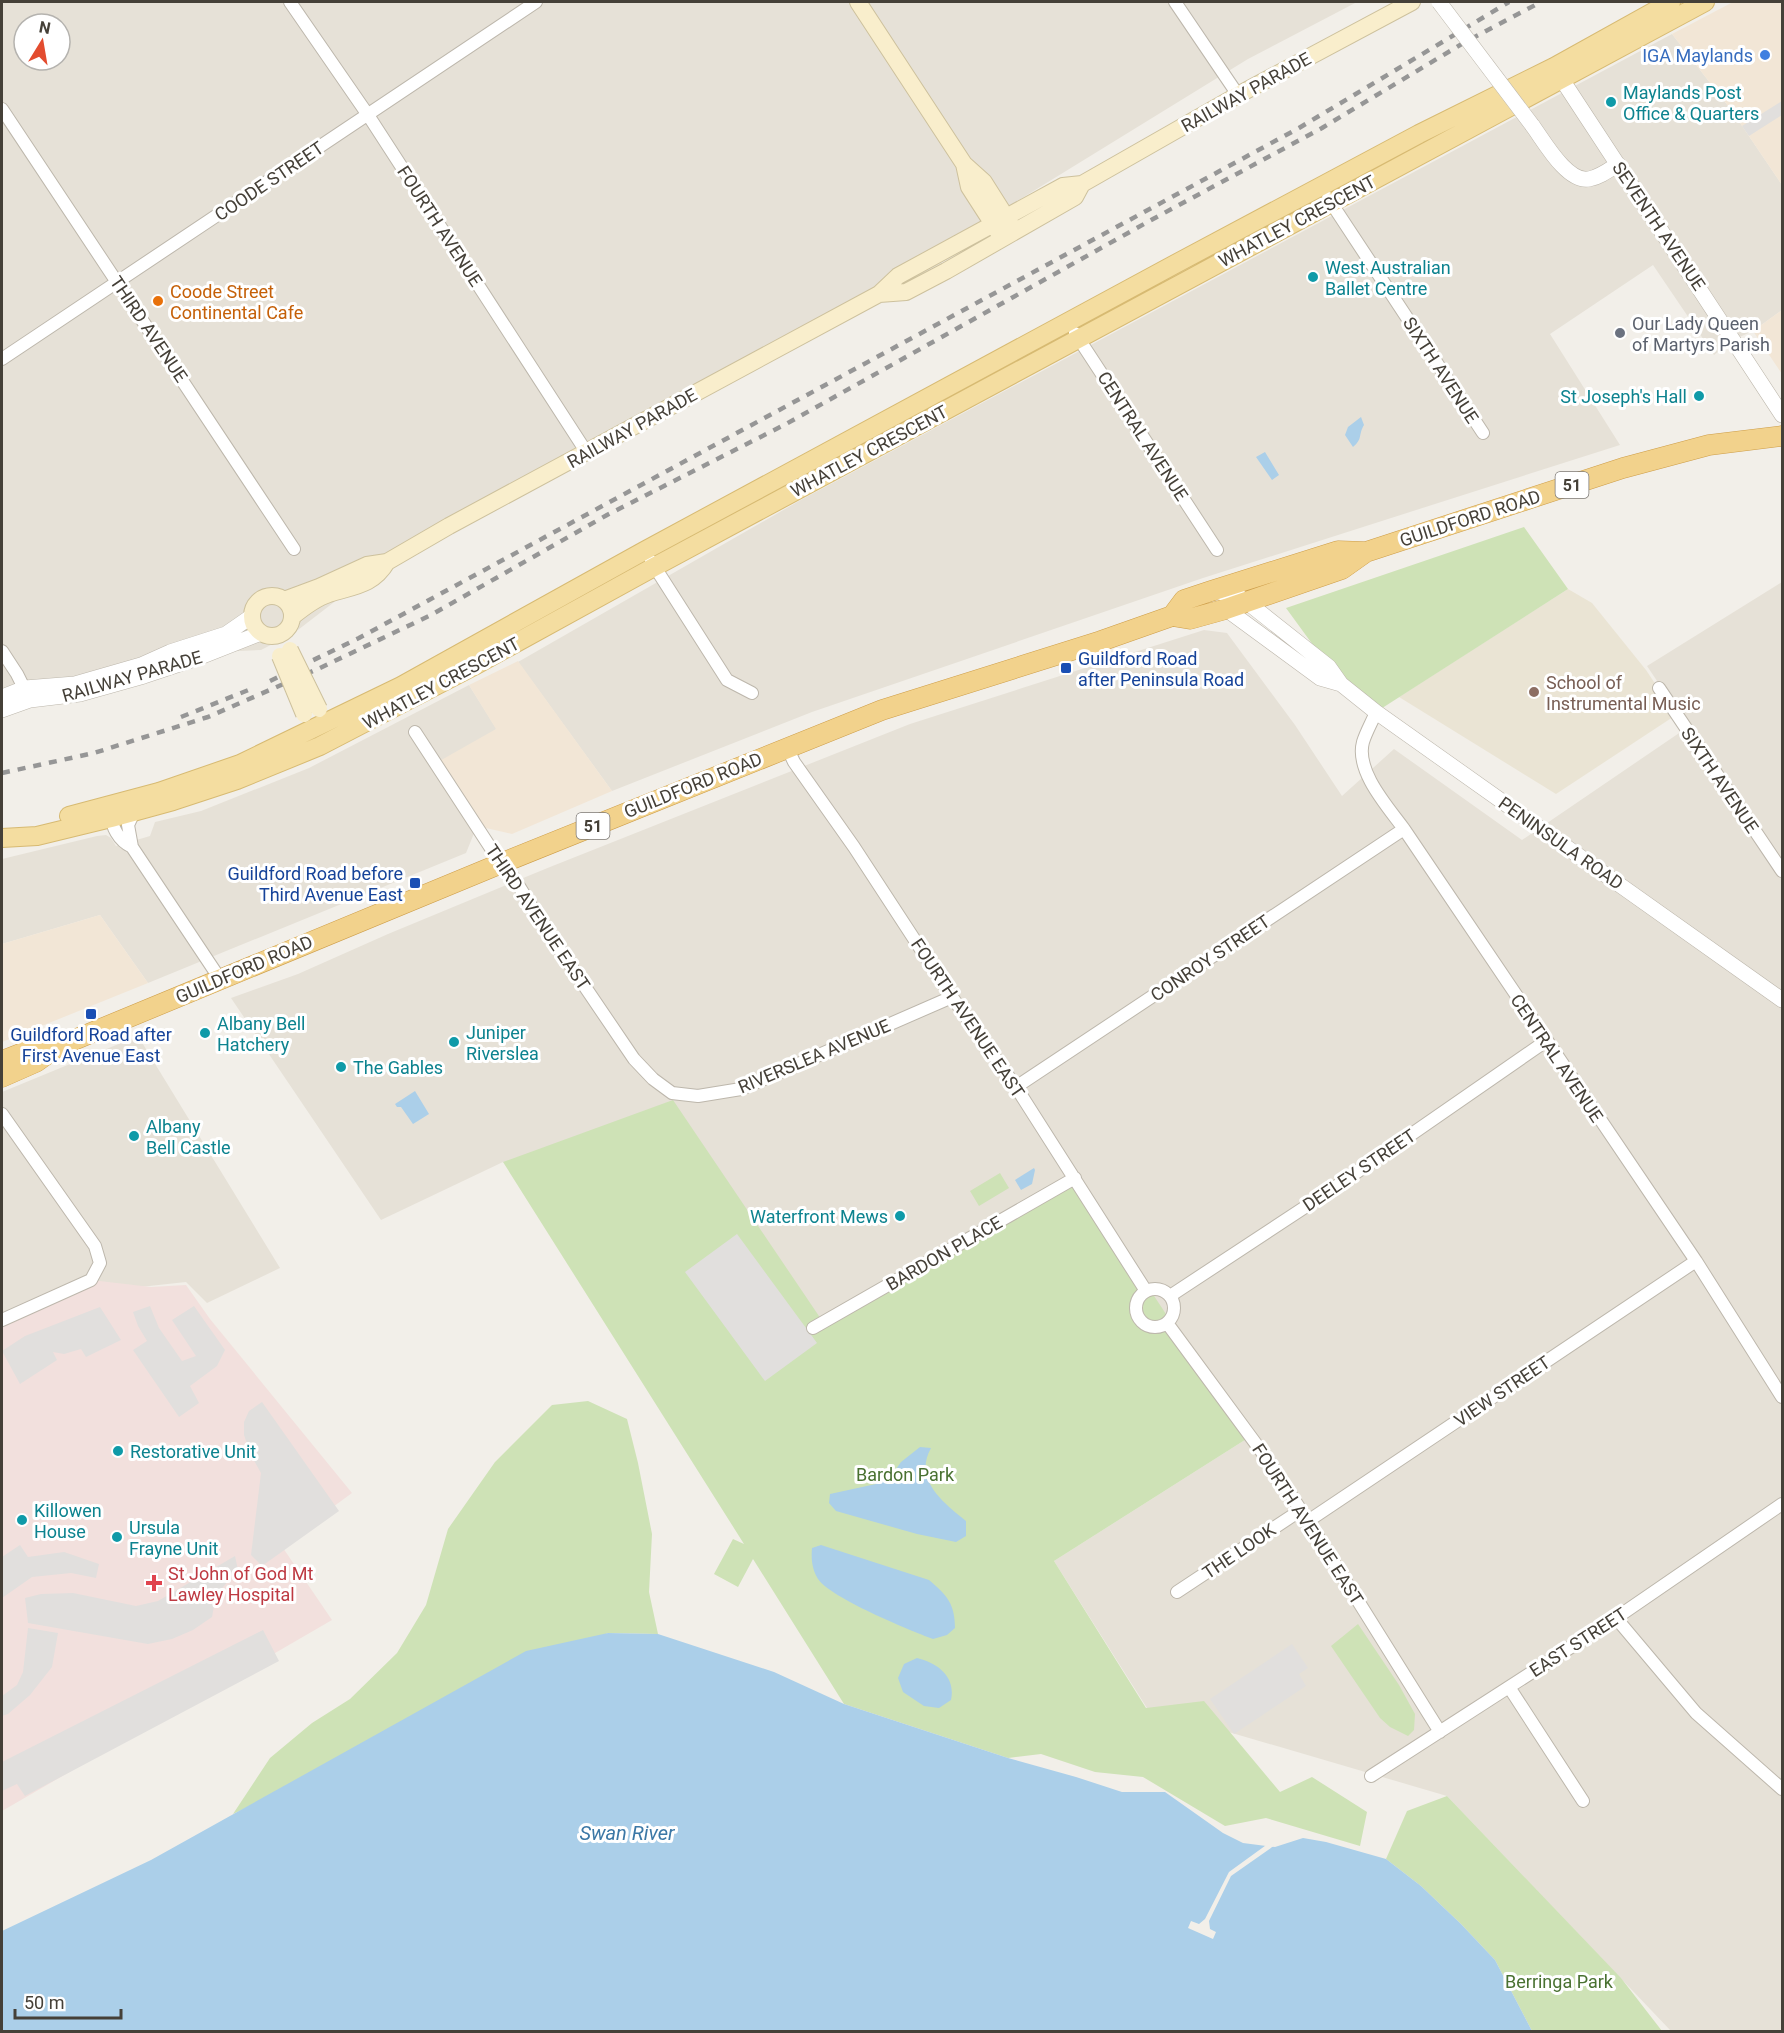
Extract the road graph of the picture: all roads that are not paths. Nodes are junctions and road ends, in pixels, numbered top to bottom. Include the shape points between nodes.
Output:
1 (290, 2) edge
2 (536, 2) edge
3 (858, 2) edge
4 (1175, 2) edge
5 (1412, 2) edge
6 (1439, 2) edge
7 (1671, 2) edge
8 (1705, 2) edge
9 (1558, 74) junction
10 (1238, 95) junction
11 (2, 109) edge
12 (368, 115) junction
13 (1618, 164) junction
14 (1321, 187) junction
15 (1331, 202) junction
16 (1004, 228) junction
17 (118, 282) junction
18 (1068, 322) junction
19 (1079, 338) junction
20 (2, 359) edge
21 (1782, 415) edge
22 (1483, 433) dead end
23 (1782, 436) edge
24 (587, 453) junction
25 (294, 549) dead end
26 (1217, 550) dead end
27 (644, 551) junction
28 (1366, 552) junction
29 (387, 562) junction
30 (654, 567) junction
31 (1211, 591) junction
32 (284, 600) junction
33 (1247, 602) junction
34 (1226, 609) junction
35 (252, 616) junction
36 (1172, 616) junction
37 (288, 624) junction
38 (264, 634) junction
39 (2, 651) edge
40 (285, 653) junction
41 (1341, 684) junction
42 (1659, 688) dead end
43 (752, 693) dead end
44 (27, 694) junction
45 (2, 697) edge
46 (2, 710) edge
47 (1376, 712) junction
48 (319, 727) junction
49 (415, 732) dead end
50 (787, 747) junction
51 (113, 811) junction
52 (134, 812) junction
53 (1404, 828) junction
54 (5, 837) edge
55 (132, 847) junction
56 (502, 863) junction
57 (1782, 871) edge
58 (220, 979) junction
59 (952, 997) junction
60 (1782, 1000) edge
61 (1546, 1041) junction
62 (57, 1047) junction
63 (2, 1061) edge
64 (2, 1077) edge
65 (1016, 1088) junction
66 (672, 1093) joint
67 (2, 1113) edge
68 (1075, 1178) junction
69 (1696, 1261) junction
70 (1146, 1291) junction
71 (1170, 1296) junction
72 (2, 1320) edge
73 (1167, 1323) junction
74 (813, 1328) dead end
75 (1782, 1397) edge
76 (1782, 1504) edge
77 (1301, 1510) junction
78 (1308, 1521) junction
79 (1177, 1592) dead end
80 (1616, 1618) junction
81 (1509, 1687) junction
82 (1440, 1732) junction
83 (1371, 1776) dead end
84 (1782, 1789) edge
85 (1583, 1801) dead end

1 - 12 street, FOURTH AVENUE
2 - 12 street, COODE STREET
3 - 16 main road via 964,164 984,182
4 - 10 street
5 - 10 main road, RAILWAY PARADE
6 - 13 street, bridge via 1574,177 1597,177
7 - 9 main road, WHATLEY CRESCENT
8 - 9 main road, WHATLEY CRESCENT
9 - 13 street, SEVENTH AVENUE
9 - 14 main road, WHATLEY CRESCENT via 1419,134
9 - 15 main road, WHATLEY CRESCENT
10 - 16 main road, RAILWAY PARADE via 1082,184 1063,186
11 - 17 street, THIRD AVENUE
12 - 17 street, COODE STREET
12 - 24 street, FOURTH AVENUE
13 - 21 street, SEVENTH AVENUE
14 - 15 street, SIXTH AVENUE
14 - 18 main road, WHATLEY CRESCENT
15 - 19 main road, WHATLEY CRESCENT
15 - 22 street, SIXTH AVENUE
16 - 24 main road, RAILWAY PARADE via 898,276 879,294
17 - 20 street, COODE STREET
17 - 25 street, THIRD AVENUE
18 - 19 street, CENTRAL AVENUE
18 - 27 main road, WHATLEY CRESCENT
19 - 26 street, CENTRAL AVENUE
19 - 30 main road, WHATLEY CRESCENT
23 - 28 highway, GUILDFORD ROAD / 51 via 1709,445 1634,465
24 - 29 main road, RAILWAY PARADE
27 - 30 street
27 - 48 main road, WHATLEY CRESCENT
28 - 31 highway, GUILDFORD ROAD / 51 via 1338,552
28 - 33 highway, GUILDFORD ROAD / 51 via 1342,569
29 - 32 main road, RAILWAY PARADE via 367,565
29 - 37 main road, RAILWAY PARADE via 372,580 316,600
30 - 43 street via 727,680
30 - 48 main road, WHATLEY CRESCENT via 474,666
31 - 33 street, PENINSULA ROAD via 1238,596
31 - 36 highway, GUILDFORD ROAD / 51 via 1184,600
32 - 35 main road via 266,597 256,604
32 - 37 main road via 288,605
33 - 34 highway, GUILDFORD ROAD / 51
33 - 41 street, PENINSULA ROAD via 1329,667
34 - 36 highway, GUILDFORD ROAD / 51 via 1190,619
34 - 41 street, PENINSULA ROAD via 1320,678
35 - 38 main road via 256,628
35 - 44 street, RAILWAY PARADE via 226,634 141,665
36 - 50 highway, GUILDFORD ROAD / 51 via 882,710
37 - 38 main road via 273,636
37 - 40 main road
38 - 40 main road
38 - 44 street, RAILWAY PARADE via 195,660 80,694
39 - 44 street
40 - 48 main road, bridge
41 - 47 street, PENINSULA ROAD
42 - 57 street, SIXTH AVENUE
44 - 45 street, RAILWAY PARADE
44 - 46 street, RAILWAY PARADE
47 - 53 street, CENTRAL AVENUE via 1362,744 1365,768
47 - 60 street, PENINSULA ROAD
48 - 51 main road, WHATLEY CRESCENT via 240,764
48 - 52 main road, WHATLEY CRESCENT via 237,780
49 - 56 street, THIRD AVENUE EAST
50 - 56 highway, GUILDFORD ROAD / 51
50 - 59 street, FOURTH AVENUE EAST
51 - 52 main road, WHATLEY CRESCENT
51 - 54 main road, WHATLEY CRESCENT via 37,836
51 - 55 street via 117,834
52 - 55 street via 128,825
53 - 61 street, CENTRAL AVENUE
53 - 65 street, CONROY STREET
55 - 58 street
56 - 58 highway, GUILDFORD ROAD / 51
56 - 66 street, THIRD AVENUE EAST via 634,1059
58 - 62 highway, GUILDFORD ROAD / 51
59 - 65 street, FOURTH AVENUE EAST
59 - 66 street, RIVERSLEA AVENUE via 741,1089 698,1096
61 - 69 street, CENTRAL AVENUE
61 - 71 street, DEELEY STREET
62 - 63 highway, GUILDFORD ROAD / 51 via 30,1050
62 - 64 highway, GUILDFORD ROAD / 51 via 36,1062
65 - 68 street, FOURTH AVENUE EAST
67 - 72 street via 95,1246 100,1263 91,1280
68 - 70 street, FOURTH AVENUE EAST
68 - 74 street, BARDON PLACE
69 - 75 street, CENTRAL AVENUE
69 - 78 street, VIEW STREET
70 - 71 street via 1161,1290
70 - 73 street via 1136,1304 1141,1320 1156,1327
71 - 73 street via 1174,1307
73 - 77 street, FOURTH AVENUE EAST
76 - 80 street, EAST STREET
77 - 78 street, FOURTH AVENUE EAST
77 - 79 street, THE LOOK
78 - 82 street, FOURTH AVENUE EAST
80 - 81 street, EAST STREET
80 - 84 street via 1696,1713
81 - 82 street, EAST STREET
81 - 85 street
82 - 83 street, EAST STREET

